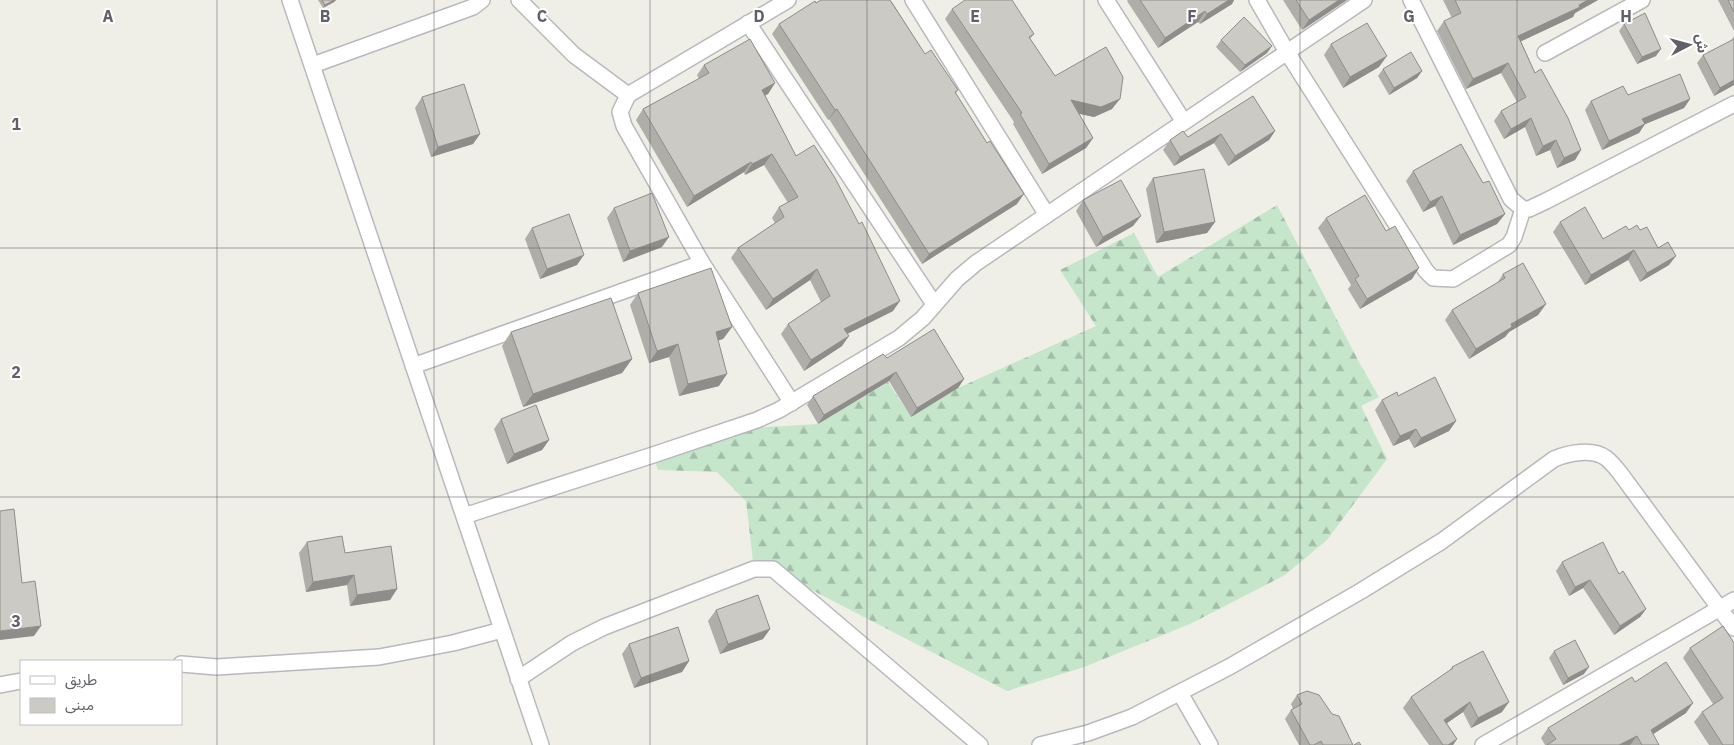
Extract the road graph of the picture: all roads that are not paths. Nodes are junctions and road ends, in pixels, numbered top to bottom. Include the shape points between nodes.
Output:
1 (290, 0) edge
2 (482, 0) edge
3 (521, 0) edge
4 (788, 0) edge
5 (913, 0) edge
6 (1106, 0) edge
7 (1257, 0) edge
8 (1364, 0) edge
9 (1411, 0) edge
10 (1642, 0) edge
11 (748, 24) junction
12 (1287, 52) junction
13 (1545, 53) dead end
14 (313, 65) junction
15 (628, 95) junction
16 (1734, 104) edge
17 (1184, 122) junction
18 (1523, 209) junction
19 (1047, 215) junction
20 (702, 263) junction
21 (934, 304) junction
22 (413, 366) junction
23 (792, 403) junction
24 (464, 516) junction
25 (1727, 603) edge
26 (1734, 628) edge
27 (502, 630) junction
28 (182, 664) edge
29 (518, 679) junction
30 (20, 681) edge
31 (0, 684) edge
32 (1180, 693) junction
33 (1087, 739) edge
34 (541, 745) edge
35 (980, 745) edge
36 (1040, 745) edge
37 (1210, 745) edge
38 (1482, 745) edge

1 - 14 street
2 - 14 street via 473,7
3 - 15 street via 574,55
4 - 11 street
5 - 19 street
6 - 17 street
7 - 12 street
8 - 12 street
9 - 18 street via 1511,199
10 - 13 street
11 - 15 street
11 - 21 street
12 - 17 street
12 - 18 street via 1434,278 1453,279 1509,245
14 - 22 street
15 - 20 street via 620,112 624,126
16 - 18 street via 1529,209
17 - 19 street
19 - 21 street via 976,263
20 - 22 street
20 - 23 street
21 - 23 street via 924,318 899,338
22 - 24 street
23 - 24 street via 757,420
24 - 27 street
25 - 26 street
25 - 32 street via 1606,458 1586,453 1567,454 1554,459 1442,541 1361,591
25 - 38 street
27 - 28 street via 379,657 217,667
27 - 29 street
29 - 34 street
29 - 35 street via 572,643 604,627 754,569 773,569
30 - 31 street
32 - 33 street
32 - 37 street
33 - 36 street

